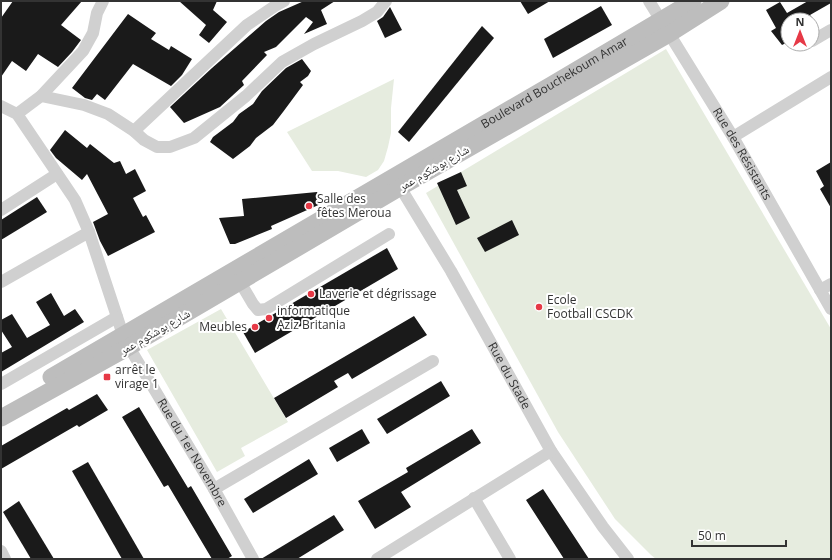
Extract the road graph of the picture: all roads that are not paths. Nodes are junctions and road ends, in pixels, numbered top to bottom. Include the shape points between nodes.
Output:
1 (103, 1) edge
2 (284, 1) edge
3 (386, 1) edge
4 (649, 1) edge
5 (693, 1) edge
6 (721, 1) edge
7 (665, 27) junction
8 (831, 30) edge
9 (820, 36) edge
10 (831, 77) edge
11 (41, 96) junction
12 (1, 106) edge
13 (17, 114) junction
14 (134, 131) junction
15 (733, 137) junction
16 (57, 174) junction
17 (398, 182) junction
18 (1, 210) edge
19 (89, 232) junction
20 (389, 234) dead end
21 (1, 282) edge
22 (240, 282) junction
23 (831, 284) edge
24 (820, 290) junction
25 (831, 309) edge
26 (117, 317) junction
27 (126, 341) junction
28 (433, 361) dead end
29 (1, 384) edge
30 (1, 406) edge
31 (1, 418) edge
32 (551, 451) junction
33 (214, 489) junction
34 (474, 498) junction
35 (1, 552) edge
36 (5, 559) edge
37 (253, 559) edge
38 (376, 559) edge
39 (510, 559) edge
40 (628, 559) edge

1 - 11 street via 97,13 93,33 83,51
2 - 14 street via 247,25
3 - 14 street via 377,12 362,21 282,62 246,96 194,138 170,148 157,147
4 - 7 street, Rue des Résistants
5 - 7 street
6 - 7 street, شارع بوشكوم عمر
7 - 15 street, Rue des Résistants
7 - 17 street, شارع بوشكوم عمر
8 - 9 street
10 - 15 street
11 - 13 street
11 - 14 street via 84,105 108,114
12 - 13 street
13 - 16 street, Rue du 1er Novembre
15 - 24 street, Rue des Résistants
16 - 18 street
16 - 19 street, Rue du 1er Novembre via 75,200
17 - 22 street, شارع بوشكوم عمر
17 - 27 street
17 - 32 street, Rue du Stade via 451,271
19 - 21 street
19 - 26 street, Rue du 1er Novembre
20 - 22 street via 266,309 258,310
22 - 27 street, شارع بوشكوم عمر
23 - 24 street
24 - 25 street, Rue des Résistants
26 - 27 street, Rue du 1er Novembre
26 - 29 street
27 - 30 street
27 - 31 street, شارع بوشكوم عمر
27 - 33 street, Rue du 1er Novembre
28 - 33 street
32 - 34 street
32 - 40 street, Rue du Stade via 603,528
33 - 37 street, Rue du 1er Novembre
34 - 38 street
34 - 39 street
35 - 36 street

